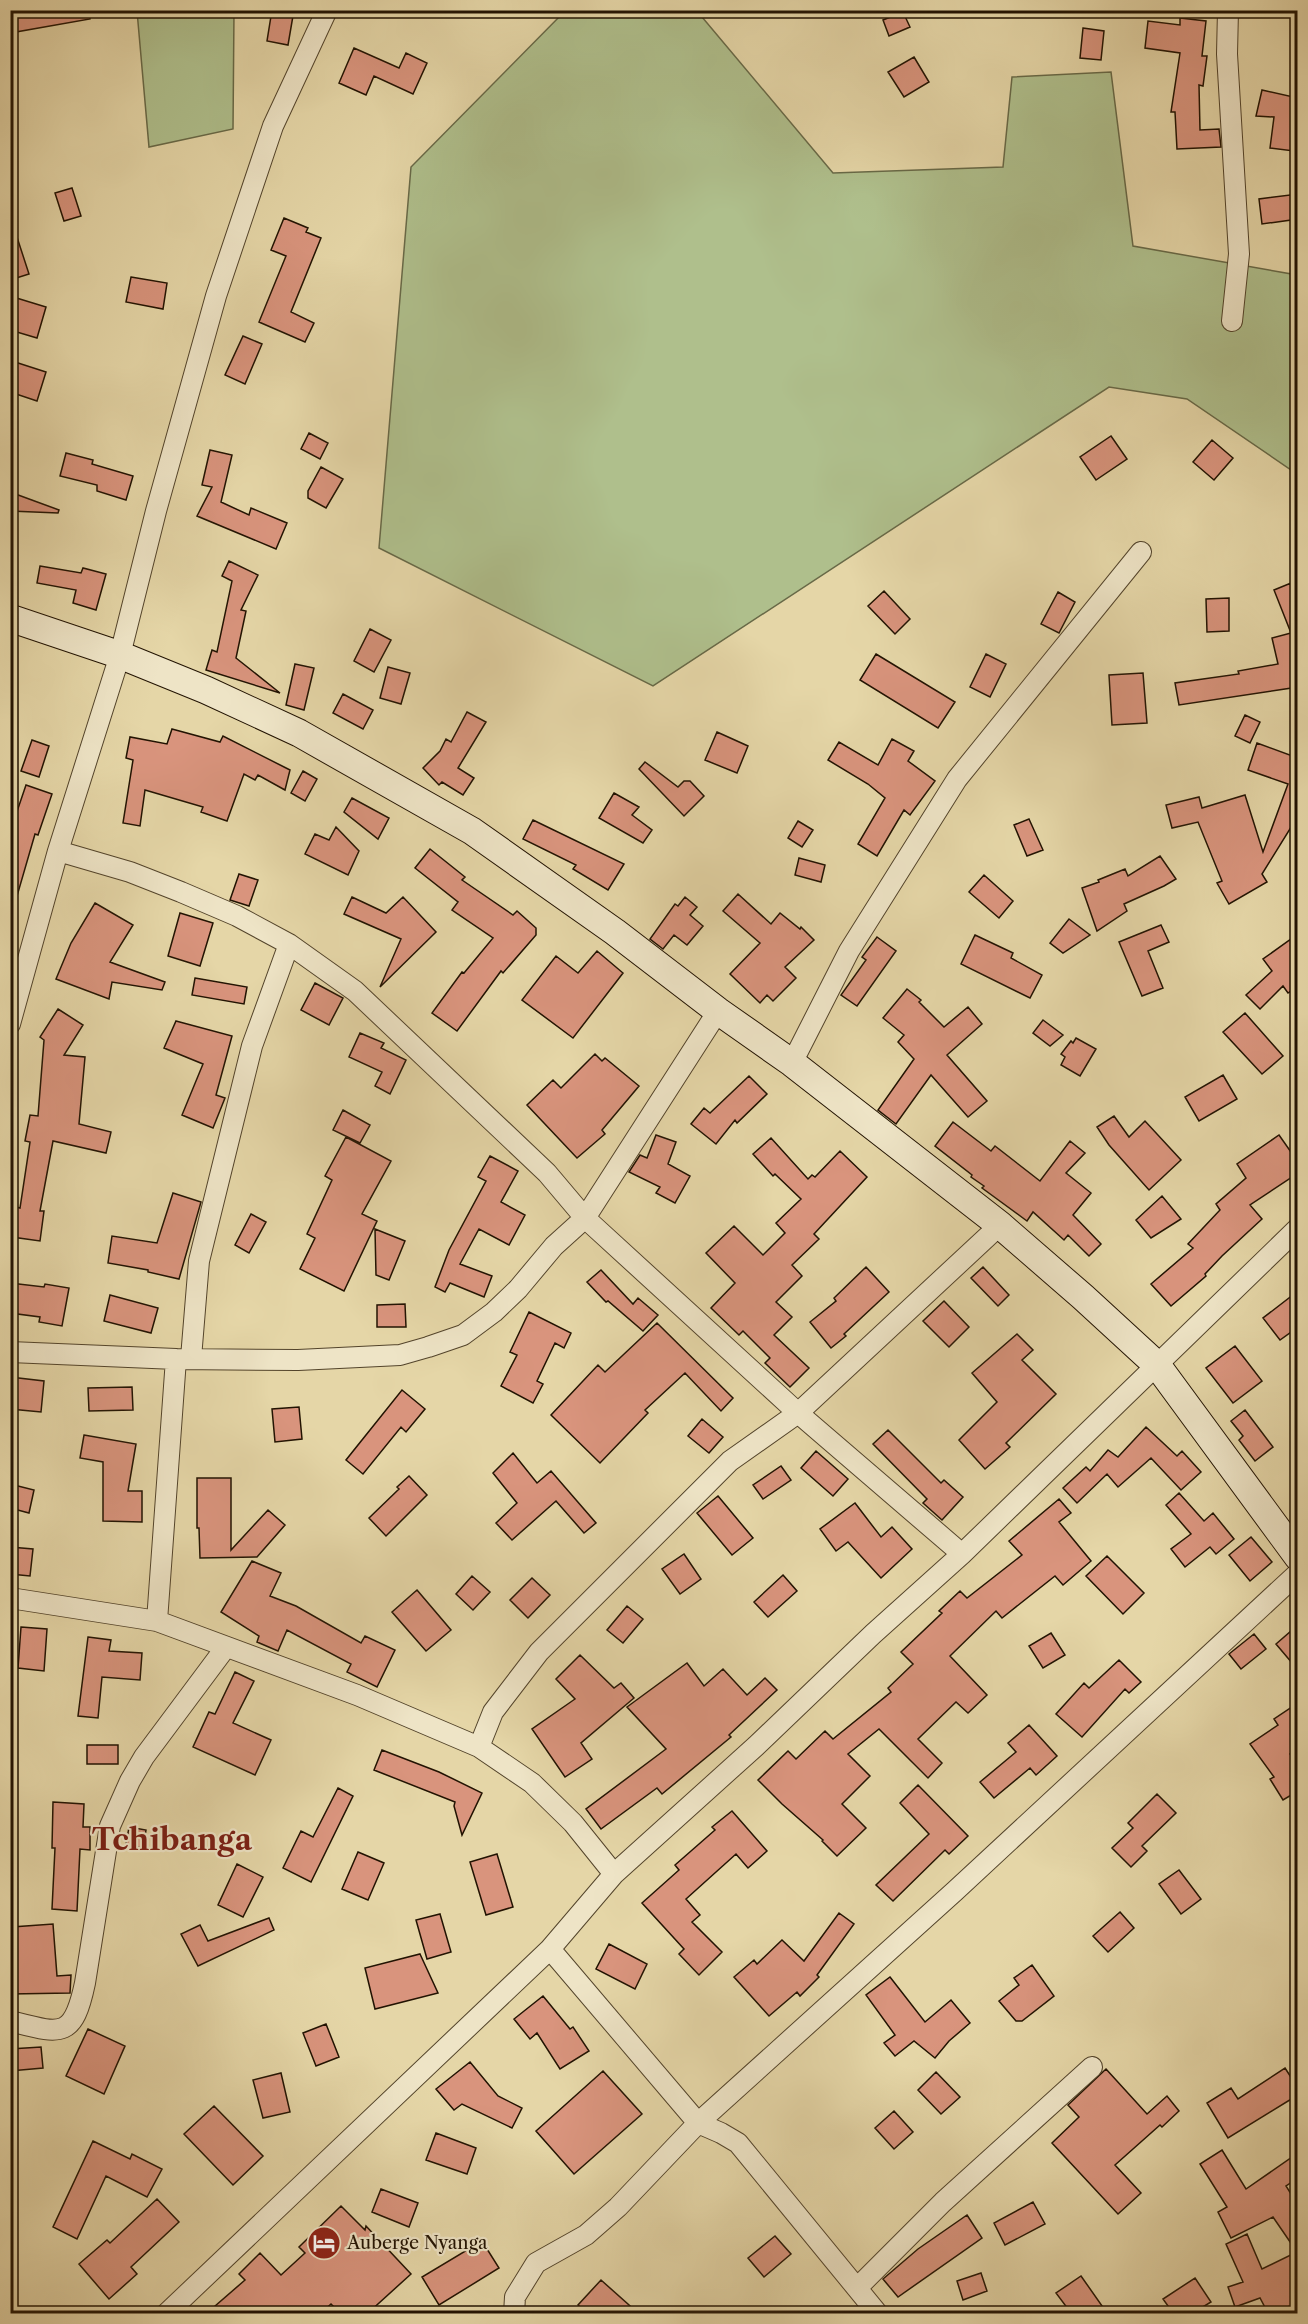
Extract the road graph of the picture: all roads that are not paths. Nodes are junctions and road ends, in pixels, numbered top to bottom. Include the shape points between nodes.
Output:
1 (327, 10) edge
2 (1228, 10) edge
3 (1232, 321) dead end
4 (1141, 552) dead end
5 (10, 618) edge
6 (120, 655) junction
7 (58, 851) junction
8 (289, 944) junction
9 (718, 1011) junction
10 (10, 1024) edge
11 (792, 1063) junction
12 (585, 1218) junction
13 (1000, 1225) junction
14 (1298, 1228) edge
15 (10, 1352) edge
16 (184, 1359) junction
17 (1157, 1365) junction
18 (798, 1413) junction
19 (963, 1554) junction
20 (1298, 1557) edge
21 (1298, 1573) edge
22 (10, 1598) edge
23 (157, 1621) junction
24 (226, 1647) junction
25 (479, 1747) junction
26 (614, 1874) junction
27 (550, 1949) junction
28 (10, 2021) edge
29 (1092, 2067) dead end
30 (698, 2123) junction
31 (857, 2288) junction
32 (166, 2313) edge
33 (514, 2313) edge
34 (878, 2313) edge

1 - 6 street via 273,126 216,296
2 - 3 street via 1239,254
4 - 11 street via 957,779 849,951
5 - 6 main road
6 - 7 street
6 - 9 main road via 299,733 472,831
7 - 8 street via 181,892
7 - 10 street
8 - 12 street via 355,991 547,1173
8 - 16 street via 252,1046 202,1250
9 - 11 main road
9 - 12 street
11 - 13 main road
12 - 16 street via 554,1246 518,1289 463,1335 400,1355 298,1360
12 - 18 street
13 - 17 main road
13 - 18 street
14 - 17 street
15 - 16 street
16 - 23 street
17 - 19 street
17 - 20 main road
18 - 19 street
18 - 25 street via 730,1461 539,1652 493,1712
19 - 26 street
21 - 30 street
22 - 23 street
23 - 24 street
24 - 25 street via 357,1695
24 - 28 street via 144,1757 110,1826 85,1983 73,2020 56,2030
25 - 26 street via 540,1791 573,1823
26 - 27 street
27 - 30 street
27 - 32 street
29 - 31 street via 943,2202
30 - 31 street via 738,2143
30 - 33 street via 586,2235 536,2263 515,2297
31 - 34 street

